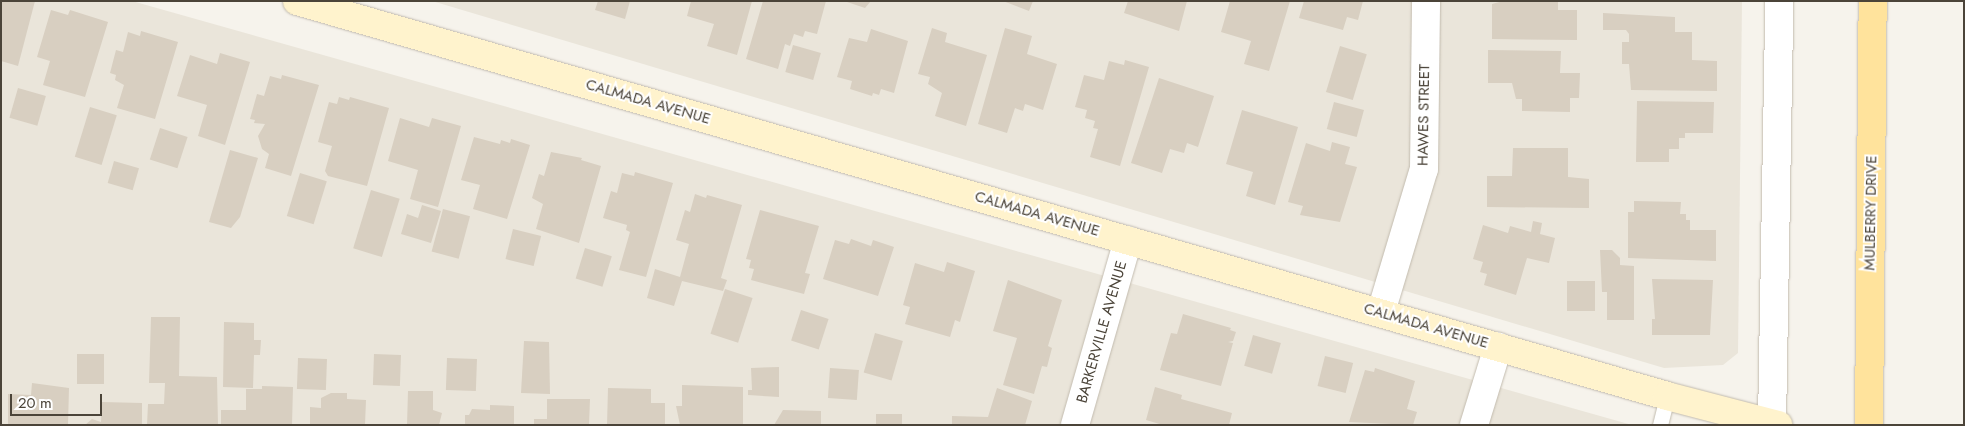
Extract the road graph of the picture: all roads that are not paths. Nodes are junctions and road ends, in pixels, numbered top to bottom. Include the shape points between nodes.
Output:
1 (297, 1) edge
2 (1426, 1) edge
3 (1778, 1) edge
4 (1873, 1) edge
5 (1128, 240) junction
6 (1381, 312) junction
7 (1498, 347) junction
8 (1667, 396) junction
9 (1775, 424) edge
10 (1076, 425) edge
11 (1474, 425) edge
12 (1660, 425) edge
13 (1869, 425) edge

1 - 5 street, CALMADA AVENUE
2 - 6 street, HAWES STREET via 1424,169
3 - 9 street
4 - 13 main road, MULBERRY DRIVE
5 - 6 street, CALMADA AVENUE
5 - 10 street, BARKERVILLE AVENUE
6 - 7 street, CALMADA AVENUE
7 - 8 street, CALMADA AVENUE
7 - 11 street
8 - 9 street, CALMADA AVENUE
8 - 12 lane

